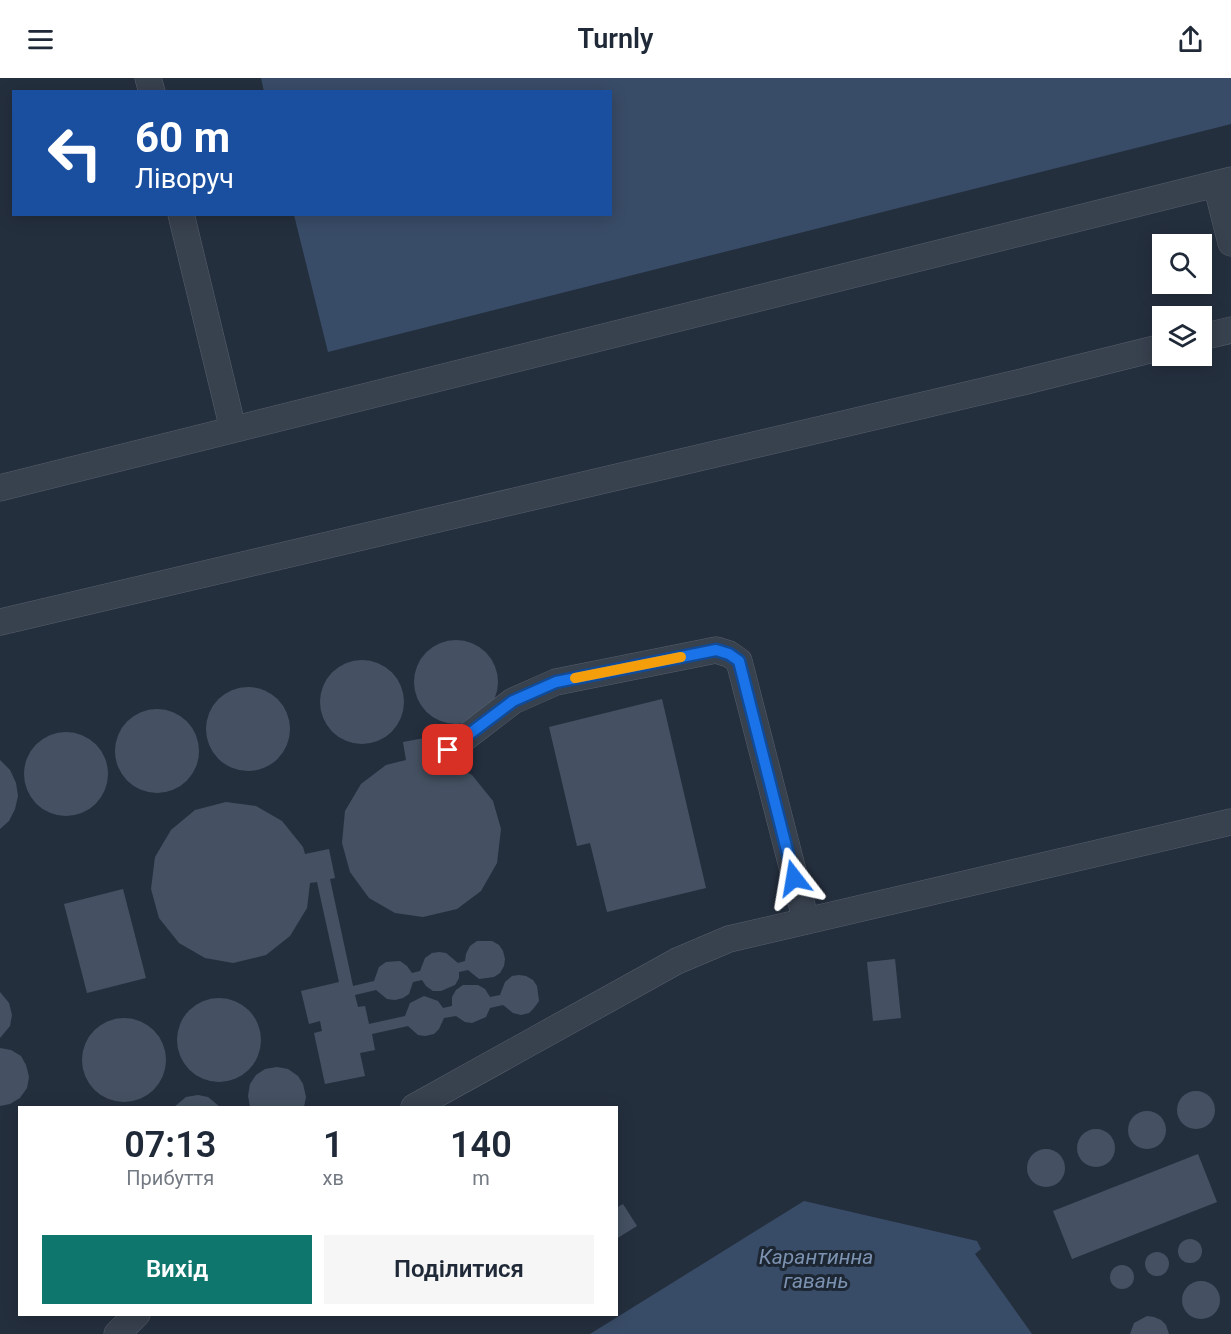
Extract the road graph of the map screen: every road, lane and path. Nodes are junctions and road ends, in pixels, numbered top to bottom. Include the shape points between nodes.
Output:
1 (1224, 182) edge
2 (181, 216) edge
3 (1231, 243) edge
4 (1231, 330) edge
5 (1212, 335) edge
6 (1152, 350) edge
7 (233, 429) junction
8 (0, 488) edge
9 (0, 622) edge
10 (448, 750) dead end
11 (1231, 822) edge
12 (806, 921) junction
13 (416, 1106) edge
14 (135, 1316) edge
15 (117, 1334) edge

1 - 3 lane
1 - 7 lane
2 - 7 lane
4 - 5 lane
6 - 9 lane
7 - 8 lane
10 - 12 lane via 513,701 556,682 716,650 729,654 739,661
11 - 12 lane
12 - 13 lane via 729,939 677,962
14 - 15 lane

